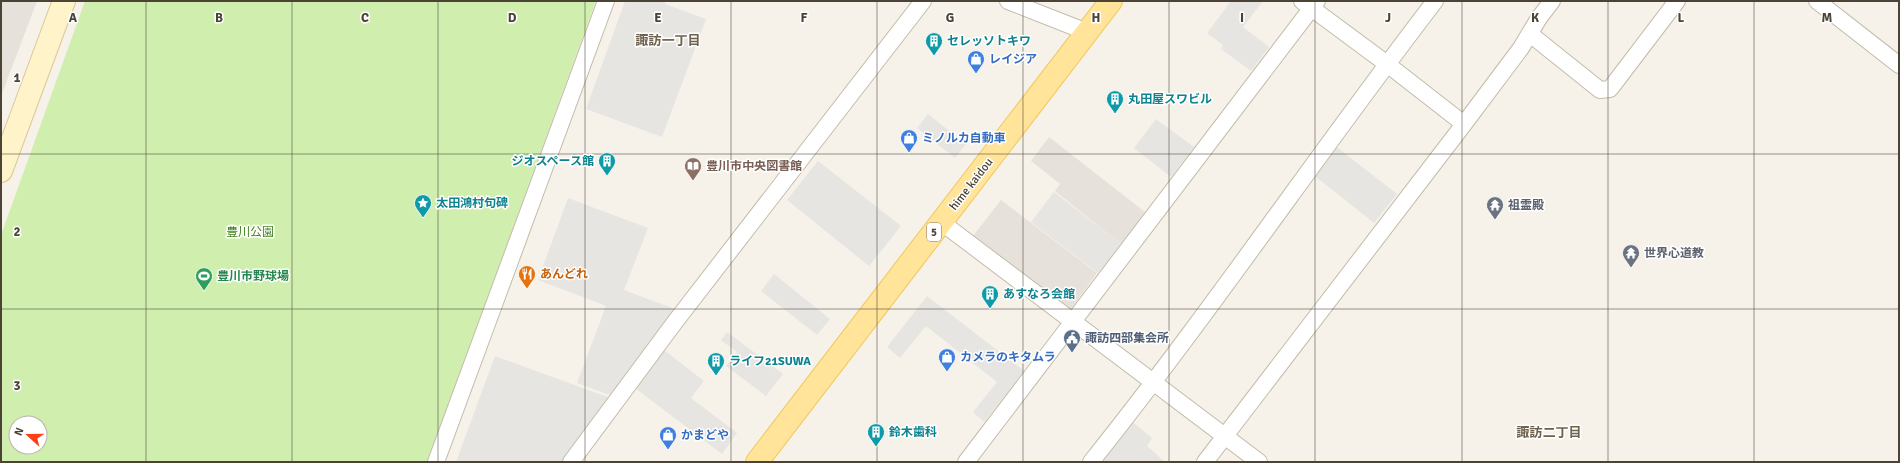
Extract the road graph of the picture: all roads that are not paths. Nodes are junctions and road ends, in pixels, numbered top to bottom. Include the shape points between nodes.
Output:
1 (64, 1) edge
2 (606, 1) edge
3 (923, 1) edge
4 (1008, 1) edge
5 (1111, 1) edge
6 (1435, 1) edge
7 (1552, 1) edge
8 (1677, 1) edge
9 (1817, 1) edge
10 (1310, 3) edge
11 (1087, 32) junction
12 (1530, 34) junction
13 (1387, 64) junction
14 (1899, 65) edge
15 (1464, 124) junction
16 (1, 171) edge
17 (941, 222) junction
18 (1072, 322) junction
19 (1154, 384) junction
20 (1225, 436) junction
21 (436, 462) edge
22 (571, 462) edge
23 (757, 462) edge
24 (966, 462) edge
25 (1091, 462) edge
26 (1205, 462) edge
27 (1259, 462) edge

1 - 16 street
2 - 21 street
3 - 22 street via 675,322
4 - 11 street
5 - 11 main road, hime kaidou / 5
6 - 13 street
7 - 12 street
8 - 12 street via 1610,89 1600,90
9 - 14 street
10 - 13 street
10 - 18 street
11 - 17 main road, hime kaidou / 5
12 - 15 street
13 - 15 street
13 - 19 street
15 - 20 street
17 - 18 street
17 - 23 main road, hime kaidou / 5
18 - 19 street
18 - 24 street
19 - 20 street
19 - 25 street
20 - 26 street
20 - 27 street

